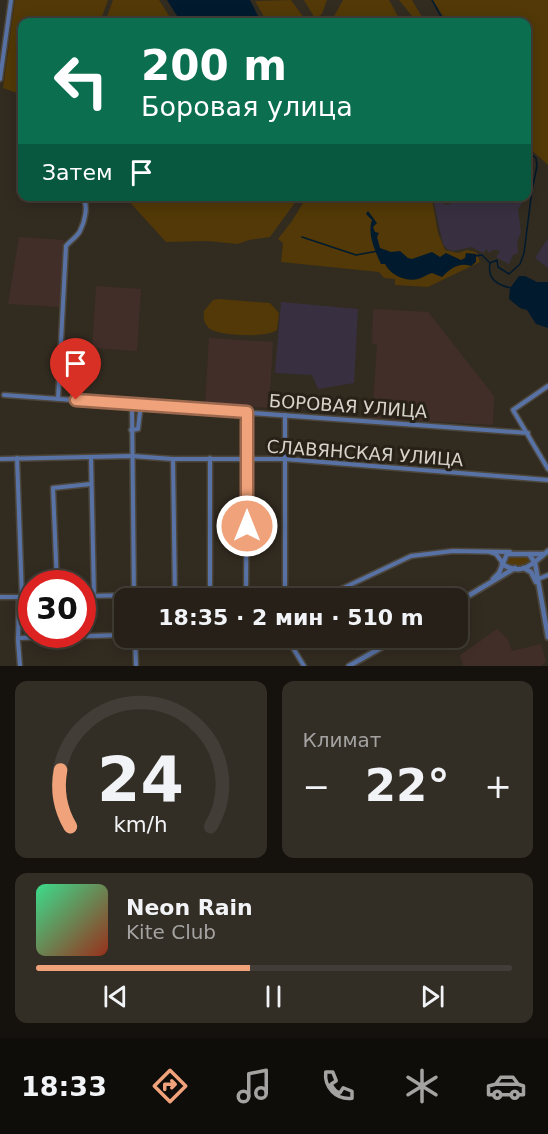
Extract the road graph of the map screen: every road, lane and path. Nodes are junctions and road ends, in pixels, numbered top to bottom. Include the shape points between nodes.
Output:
1 (11, 0) edge
2 (0, 79) edge
3 (85, 201) edge
4 (548, 386) edge
5 (4, 395) dead end
6 (58, 399) junction
7 (132, 404) junction
8 (141, 404) junction
9 (247, 412) junction
10 (285, 415) junction
11 (131, 430) junction
12 (528, 433) junction
13 (132, 456) junction
14 (91, 457) junction
15 (17, 458) junction
16 (210, 458) junction
17 (247, 458) junction
18 (0, 459) edge
19 (173, 459) junction
20 (285, 459) junction
21 (548, 469) edge
22 (548, 480) edge
23 (91, 484) junction
24 (489, 551) junction
25 (510, 552) junction
26 (546, 552) edge
27 (529, 554) junction
28 (502, 563) junction
29 (535, 563) junction
30 (515, 568) junction
31 (524, 568) junction
32 (19, 570) edge
33 (56, 570) edge
34 (93, 570) edge
35 (548, 575) edge
36 (493, 579) junction
37 (538, 582) junction
38 (134, 588) edge
39 (175, 588) edge
40 (210, 588) edge
41 (246, 588) edge
42 (285, 588) edge
43 (343, 588) edge
44 (96, 595) edge
45 (468, 595) edge
46 (114, 596) edge
47 (0, 597) edge
48 (18, 597) edge
49 (114, 634) edge
50 (96, 635) edge
51 (548, 637) edge
52 (19, 648) edge
53 (135, 648) edge
54 (293, 648) edge
55 (381, 648) edge
56 (20, 666) edge
57 (136, 666) edge
58 (304, 666) edge
59 (350, 666) edge

1 - 2 street
3 - 6 street via 79,233 66,246
4 - 12 street via 513,410
5 - 6 street, БОРОВАЯ УЛИЦА
6 - 7 street, БОРОВАЯ УЛИЦА
7 - 8 street, БОРОВАЯ УЛИЦА
7 - 11 street
8 - 9 street, БОРОВАЯ УЛИЦА
8 - 11 street via 140,426
9 - 10 street, БОРОВАЯ УЛИЦА
9 - 17 street
10 - 12 street, БОРОВАЯ УЛИЦА
10 - 20 street
11 - 13 street
12 - 21 street
13 - 14 street, СЛАВЯНСКАЯ УЛИЦА
13 - 19 street, СЛАВЯНСКАЯ УЛИЦА
13 - 38 street
14 - 15 street, СЛАВЯНСКАЯ УЛИЦА
14 - 23 street
15 - 18 street, СЛАВЯНСКАЯ УЛИЦА
15 - 32 street
16 - 17 street, СЛАВЯНСКАЯ УЛИЦА
16 - 19 street, СЛАВЯНСКАЯ УЛИЦА
16 - 40 street
17 - 20 street, СЛАВЯНСКАЯ УЛИЦА
17 - 41 street
19 - 39 street
20 - 22 street, СЛАВЯНСКАЯ УЛИЦА
20 - 42 street
23 - 33 street via 53,488
23 - 34 street
24 - 25 street
24 - 28 street
24 - 43 street via 411,556
25 - 27 street
25 - 28 street
26 - 27 street
26 - 29 street
27 - 29 street
28 - 30 street
28 - 36 street
29 - 31 street
29 - 37 street
30 - 31 street
30 - 36 street
31 - 37 street
35 - 37 street
36 - 45 street
37 - 51 street
44 - 46 street
47 - 48 street
49 - 50 street
52 - 56 street
53 - 57 street
54 - 58 street
55 - 59 street

